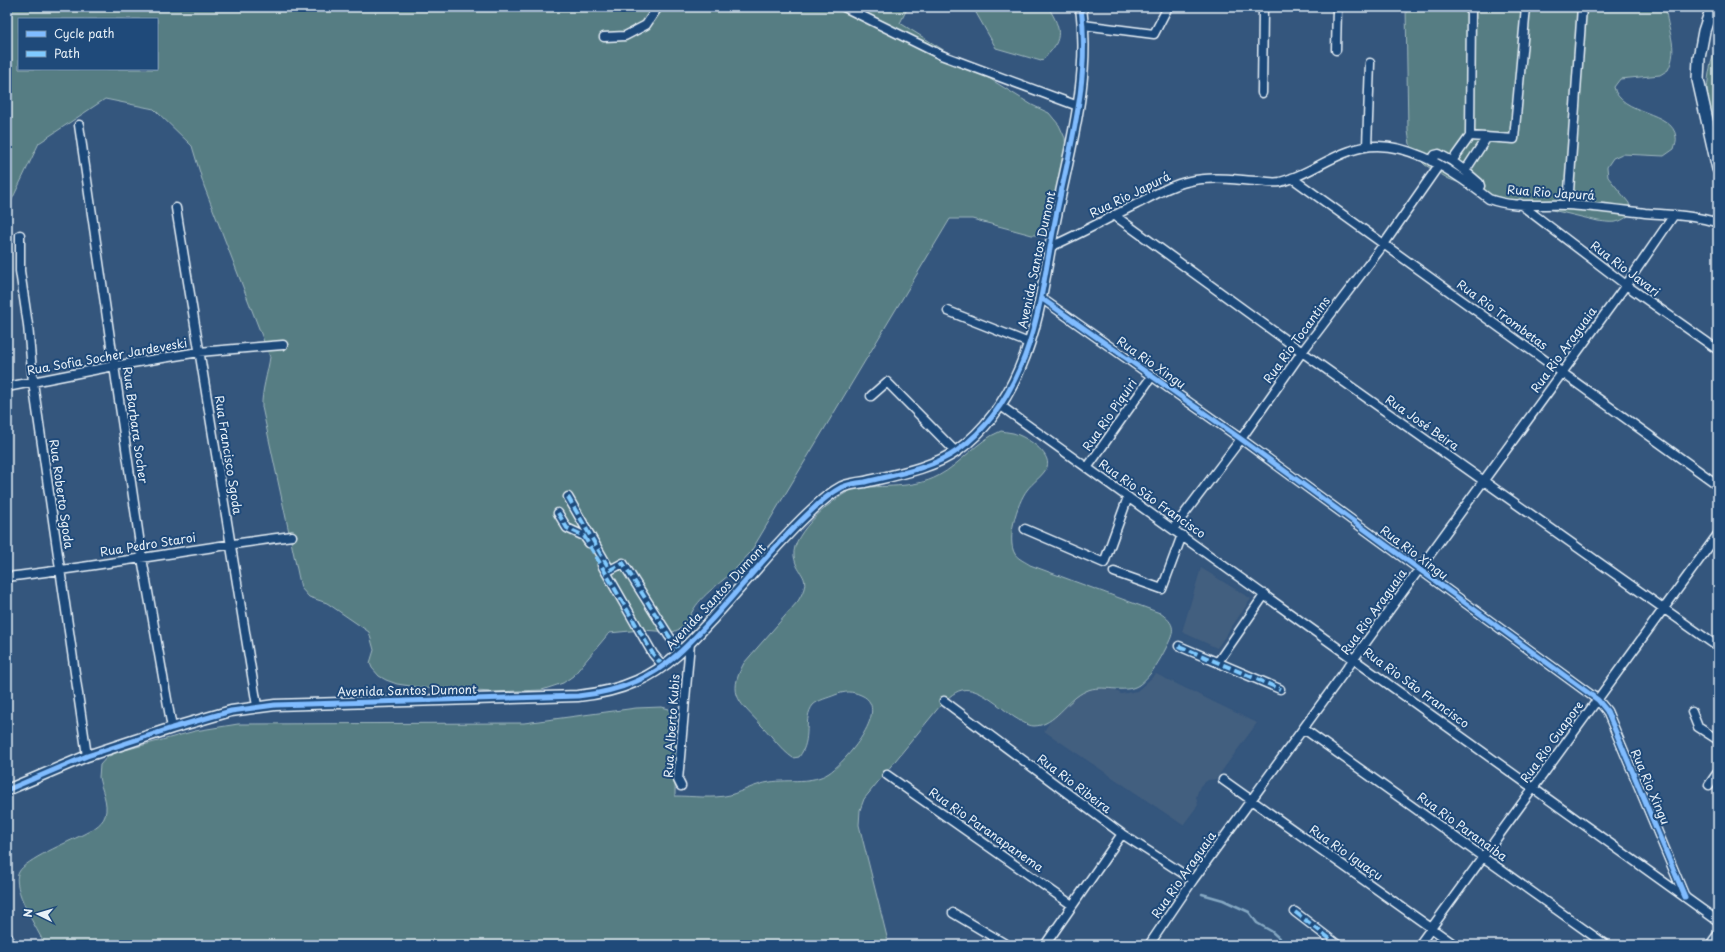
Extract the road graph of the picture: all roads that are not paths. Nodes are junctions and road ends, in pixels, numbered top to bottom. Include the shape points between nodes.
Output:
1 (658, 7) edge
2 (844, 7) edge
3 (1081, 7) edge
4 (1168, 7) edge
5 (1263, 7) edge
6 (1337, 7) edge
7 (1471, 7) edge
8 (1526, 7) edge
9 (1582, 7) edge
10 (1712, 7) edge
11 (1083, 25) junction
12 (604, 37) dead end
13 (1336, 50) dead end
14 (1370, 64) dead end
15 (1262, 93) dead end
16 (1078, 106) junction
17 (79, 125) dead end
18 (1470, 136) junction
19 (1487, 137) junction
20 (1366, 146) junction
21 (1452, 160) junction
22 (1431, 161) junction
23 (1440, 165) junction
24 (1718, 169) edge
25 (1465, 171) junction
26 (1292, 178) junction
27 (1478, 190) junction
28 (1520, 204) junction
29 (1568, 205) junction
30 (176, 208) dead end
31 (1114, 215) junction
32 (1674, 215) junction
33 (1718, 216) edge
34 (1704, 219) junction
35 (1718, 223) edge
36 (20, 235) dead end
37 (1384, 244) junction
38 (1050, 247) junction
39 (1626, 285) junction
40 (1041, 298) junction
41 (948, 311) dead end
42 (1029, 343) junction
43 (283, 345) dead end
44 (1718, 350) edge
45 (199, 352) junction
46 (1302, 352) junction
47 (114, 366) junction
48 (1562, 374) junction
49 (1152, 376) junction
50 (33, 382) junction
51 (7, 388) edge
52 (871, 396) dead end
53 (1001, 406) junction
54 (1241, 439) junction
55 (956, 452) junction
56 (1087, 468) junction
57 (1484, 482) junction
58 (1718, 485) edge
59 (1128, 497) junction
60 (568, 498) dead end
61 (558, 513) dead end
62 (1025, 529) dead end
63 (1173, 529) junction
64 (1718, 534) edge
65 (1182, 535) junction
66 (292, 536) dead end
67 (230, 544) junction
68 (142, 558) junction
69 (1420, 569) junction
70 (60, 571) junction
71 (1114, 572) dead end
72 (7, 577) edge
73 (1265, 594) junction
74 (1664, 607) junction
75 (690, 643) junction
76 (1179, 646) dead end
77 (1718, 647) edge
78 (680, 651) junction
79 (1355, 658) junction
80 (1218, 662) junction
81 (664, 666) junction
82 (1280, 689) dead end
83 (1598, 700) junction
84 (944, 701) dead end
85 (257, 706) junction
86 (1692, 712) dead end
87 (172, 728) junction
88 (1304, 729) junction
89 (1718, 740) edge
90 (87, 756) junction
91 (1718, 772) edge
92 (887, 775) dead end
93 (1224, 780) dead end
94 (1709, 785) dead end
95 (681, 786) dead end
96 (1533, 787) junction
97 (7, 790) edge
98 (1252, 800) junction
99 (1122, 834) junction
100 (1483, 857) junction
101 (1193, 880) junction
102 (1686, 897) junction
103 (1072, 905) junction
104 (1295, 912) dead end
105 (953, 913) dead end
106 (1718, 920) edge
107 (1432, 929) junction
108 (1718, 934) edge
109 (7, 936) edge
110 (12, 945) edge
111 (1007, 945) edge
112 (1045, 945) edge
113 (1149, 945) edge
114 (1338, 945) edge
115 (1420, 945) edge
116 (1456, 945) edge
117 (1606, 945) edge
118 (1710, 945) edge

1 - 12 street via 646,25 625,36
2 - 16 street via 941,55
3 - 11 street, Avenida Santos Dumont
4 - 11 street via 1154,34
5 - 15 street
6 - 13 street
7 - 18 street
8 - 19 street via 1514,139
9 - 29 street
10 - 24 main road via 1704,31 1698,80
11 - 16 street, Avenida Santos Dumont via 1083,76
14 - 20 street
16 - 38 street, Avenida Santos Dumont
17 - 47 street, Rua Barbara Socher
18 - 19 street
18 - 21 street
19 - 25 street
20 - 22 street, Rua Rio Japurá via 1400,148
20 - 26 street, Rua Rio Japurá via 1350,150
21 - 22 street via 1439,154
21 - 25 street
22 - 23 street, Rua Rio Japurá
23 - 27 street, Rua Rio Japurá
23 - 37 street, Rua Rio Tocantins
25 - 27 street via 1479,183
26 - 31 street, Rua Rio Japurá via 1279,182 1207,179 1190,181 1170,187
26 - 37 street, Rua Rio Trombetas
27 - 28 street, Rua Rio Japurá via 1496,202
28 - 29 street, Rua Rio Japurá
28 - 39 street, Rua Rio Javari
29 - 32 street, Rua Rio Japurá
30 - 45 street, Rua Francisco Sgoda
31 - 38 street, Rua Rio Japurá via 1077,236
31 - 46 street, Rua José Beira
32 - 34 street, Rua Rio Japurá
32 - 39 street, Rua Rio Araguaia
33 - 34 street, Rua Rio Japurá
34 - 35 street, Rua Rio Japurá
36 - 50 street, Rua Roberto Sgoda via 20,271
37 - 46 street, Rua Rio Tocantins
37 - 48 street, Rua Rio Trombetas
38 - 40 street, Avenida Santos Dumont
39 - 44 street, Rua Rio Javari
39 - 48 street, Rua Rio Araguaia
40 - 42 street, Avenida Santos Dumont
40 - 49 street, Rua Rio Xingu
41 - 42 street
42 - 53 street, Avenida Santos Dumont
43 - 45 street, Rua Sofia Socher Jardeveski
45 - 47 street, Rua Sofia Socher Jardeveski
45 - 67 street, Rua Francisco Sgoda
46 - 54 street, Rua Rio Tocantins
46 - 57 street, Rua José Beira
47 - 50 street, Rua Sofia Socher Jardeveski
47 - 68 street, Rua Barbara Socher
48 - 57 street, Rua Rio Araguaia
48 - 58 street, Rua Rio Trombetas
49 - 54 street, Rua Rio Xingu
49 - 56 street, Rua Rio Piquiri
50 - 51 street, Rua Sofia Socher Jardeveski
50 - 70 street, Rua Roberto Sgoda
52 - 55 street via 887,382
53 - 55 street, Avenida Santos Dumont via 979,433
53 - 56 street, Rua Rio São Francisco
54 - 63 street, Rua Rio Tocantins
54 - 69 street, Rua Rio Xingu
55 - 75 street, Avenida Santos Dumont via 911,470 844,486 827,496 786,537
56 - 59 street, Rua Rio São Francisco
57 - 69 street, Rua Rio Araguaia
57 - 74 street, Rua José Beira
59 - 62 street via 1104,563
59 - 63 street, Rua Rio São Francisco
60 - 78 street via 610,570 623,563
61 - 81 street via 567,528 584,536 653,654
63 - 65 street, Rua Rio São Francisco
64 - 74 street, Rua Rio Guapore
65 - 71 street via 1162,589
65 - 73 street, Rua Rio São Francisco
66 - 67 street, Rua Pedro Staroi
67 - 68 street, Rua Pedro Staroi
67 - 85 street, Rua Francisco Sgoda
68 - 70 street, Rua Pedro Staroi
68 - 87 street, Rua Barbara Socher
69 - 79 street, Rua Rio Araguaia
69 - 83 street, Rua Rio Xingu via 1430,579
70 - 72 street, Rua Pedro Staroi
70 - 90 street, Rua Roberto Sgoda
73 - 79 street, Rua Rio São Francisco
73 - 80 street
74 - 77 street, Rua José Beira
74 - 83 street, Rua Rio Guapore
75 - 78 street, Avenida Santos Dumont
75 - 95 street, Rua Alberto Kubis via 678,780
76 - 80 street
78 - 81 street, Avenida Santos Dumont
79 - 88 street, Rua Rio Araguaia
79 - 96 street, Rua Rio São Francisco
80 - 82 street
81 - 85 street, Avenida Santos Dumont via 638,681 578,696
83 - 96 street, Rua Rio Guapore
83 - 102 street, Rua Rio Xingu via 1607,711
84 - 99 street, Rua Rio Ribeira
85 - 87 street, Avenida Santos Dumont
86 - 89 street via 1698,726
87 - 90 street, Avenida Santos Dumont
88 - 98 street, Rua Rio Araguaia
88 - 100 street, Rua Rio Paranaiba
90 - 97 street, Avenida Santos Dumont
91 - 94 street
92 - 103 street, Rua Rio Paranapanema
93 - 98 street, Rua Rio Iguaçu
96 - 100 street, Rua Rio Guapore
96 - 102 street, Rua Rio São Francisco
98 - 101 street, Rua Rio Araguaia
98 - 107 street, Rua Rio Iguaçu
99 - 101 street, Rua Rio Ribeira
99 - 103 street
100 - 107 street, Rua Rio Guapore
100 - 117 street, Rua Rio Paranaiba
101 - 113 street, Rua Rio Araguaia
102 - 106 street, Rua Rio São Francisco
103 - 112 street
104 - 114 street
105 - 111 street
107 - 115 street, Rua Rio Guapore
107 - 116 street, Rua Rio Iguaçu
108 - 118 street
109 - 110 street

